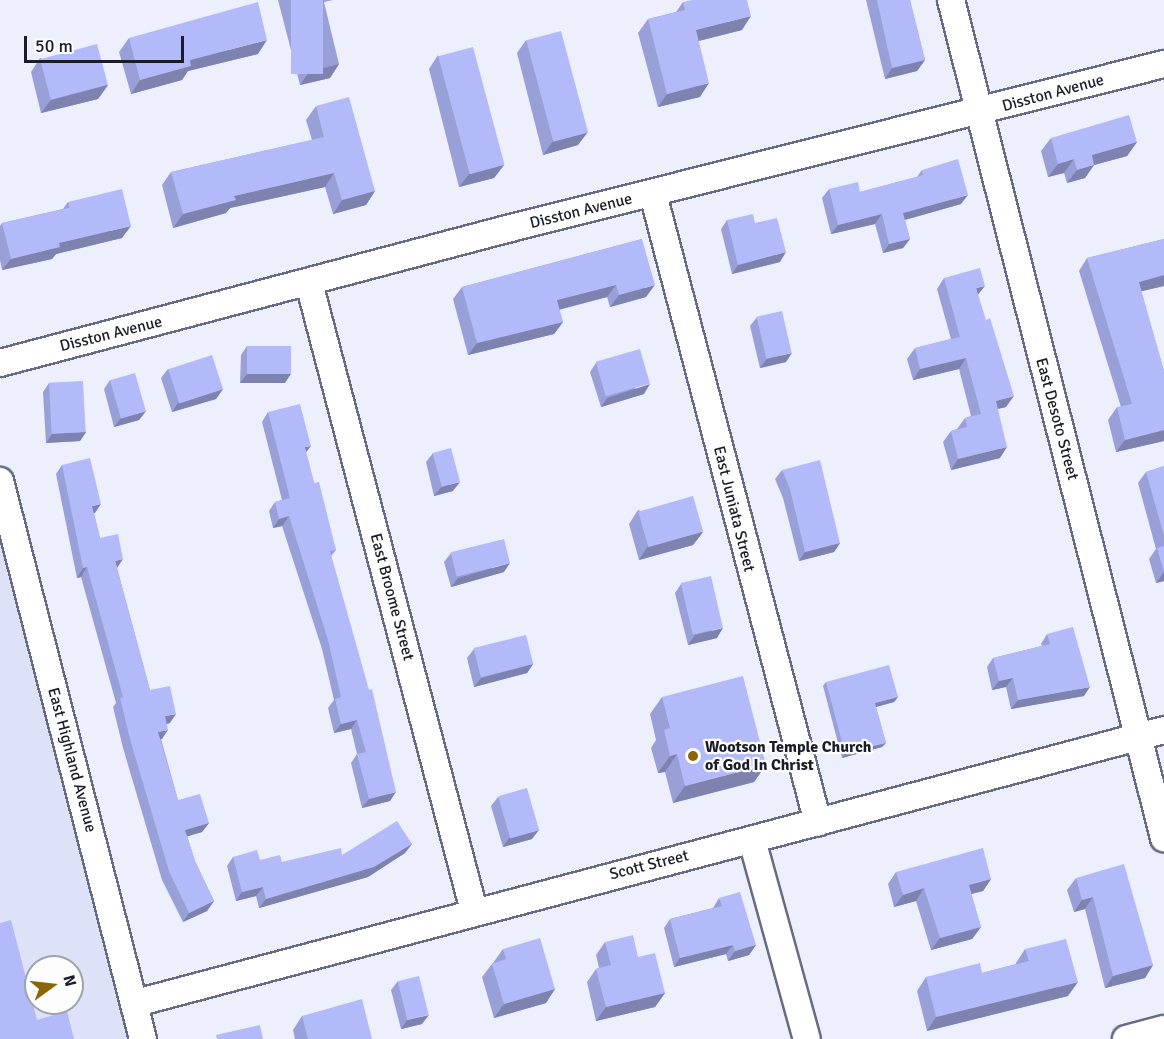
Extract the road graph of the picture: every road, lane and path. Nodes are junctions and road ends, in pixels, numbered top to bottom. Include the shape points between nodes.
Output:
1 (951, 0) edge
2 (1164, 64) edge
3 (978, 113) junction
4 (653, 194) junction
5 (309, 283) junction
6 (0, 363) edge
7 (0, 481) edge
8 (1164, 730) edge
9 (1139, 736) junction
10 (818, 823) junction
11 (1164, 838) edge
12 (752, 840) junction
13 (474, 911) junction
14 (136, 1003) junction
15 (1164, 1029) edge
16 (143, 1039) edge
17 (807, 1039) edge
18 (1126, 1039) edge

1 - 3 street, East Desoto Street
2 - 3 street, Disston Avenue
3 - 4 street, Disston Avenue
3 - 9 street, East Desoto Street
4 - 5 street, Disston Avenue
4 - 10 street, East Juniata Street
5 - 6 street, Disston Avenue
5 - 13 street, East Broome Street
7 - 14 street, East Highland Avenue
8 - 9 street, Scott Street
9 - 10 street, Scott Street
9 - 11 street, East Desoto Street
10 - 12 street, Scott Street
12 - 13 street, Scott Street
12 - 17 street
13 - 14 street, Scott Street
14 - 16 street, East Highland Avenue
15 - 18 street

